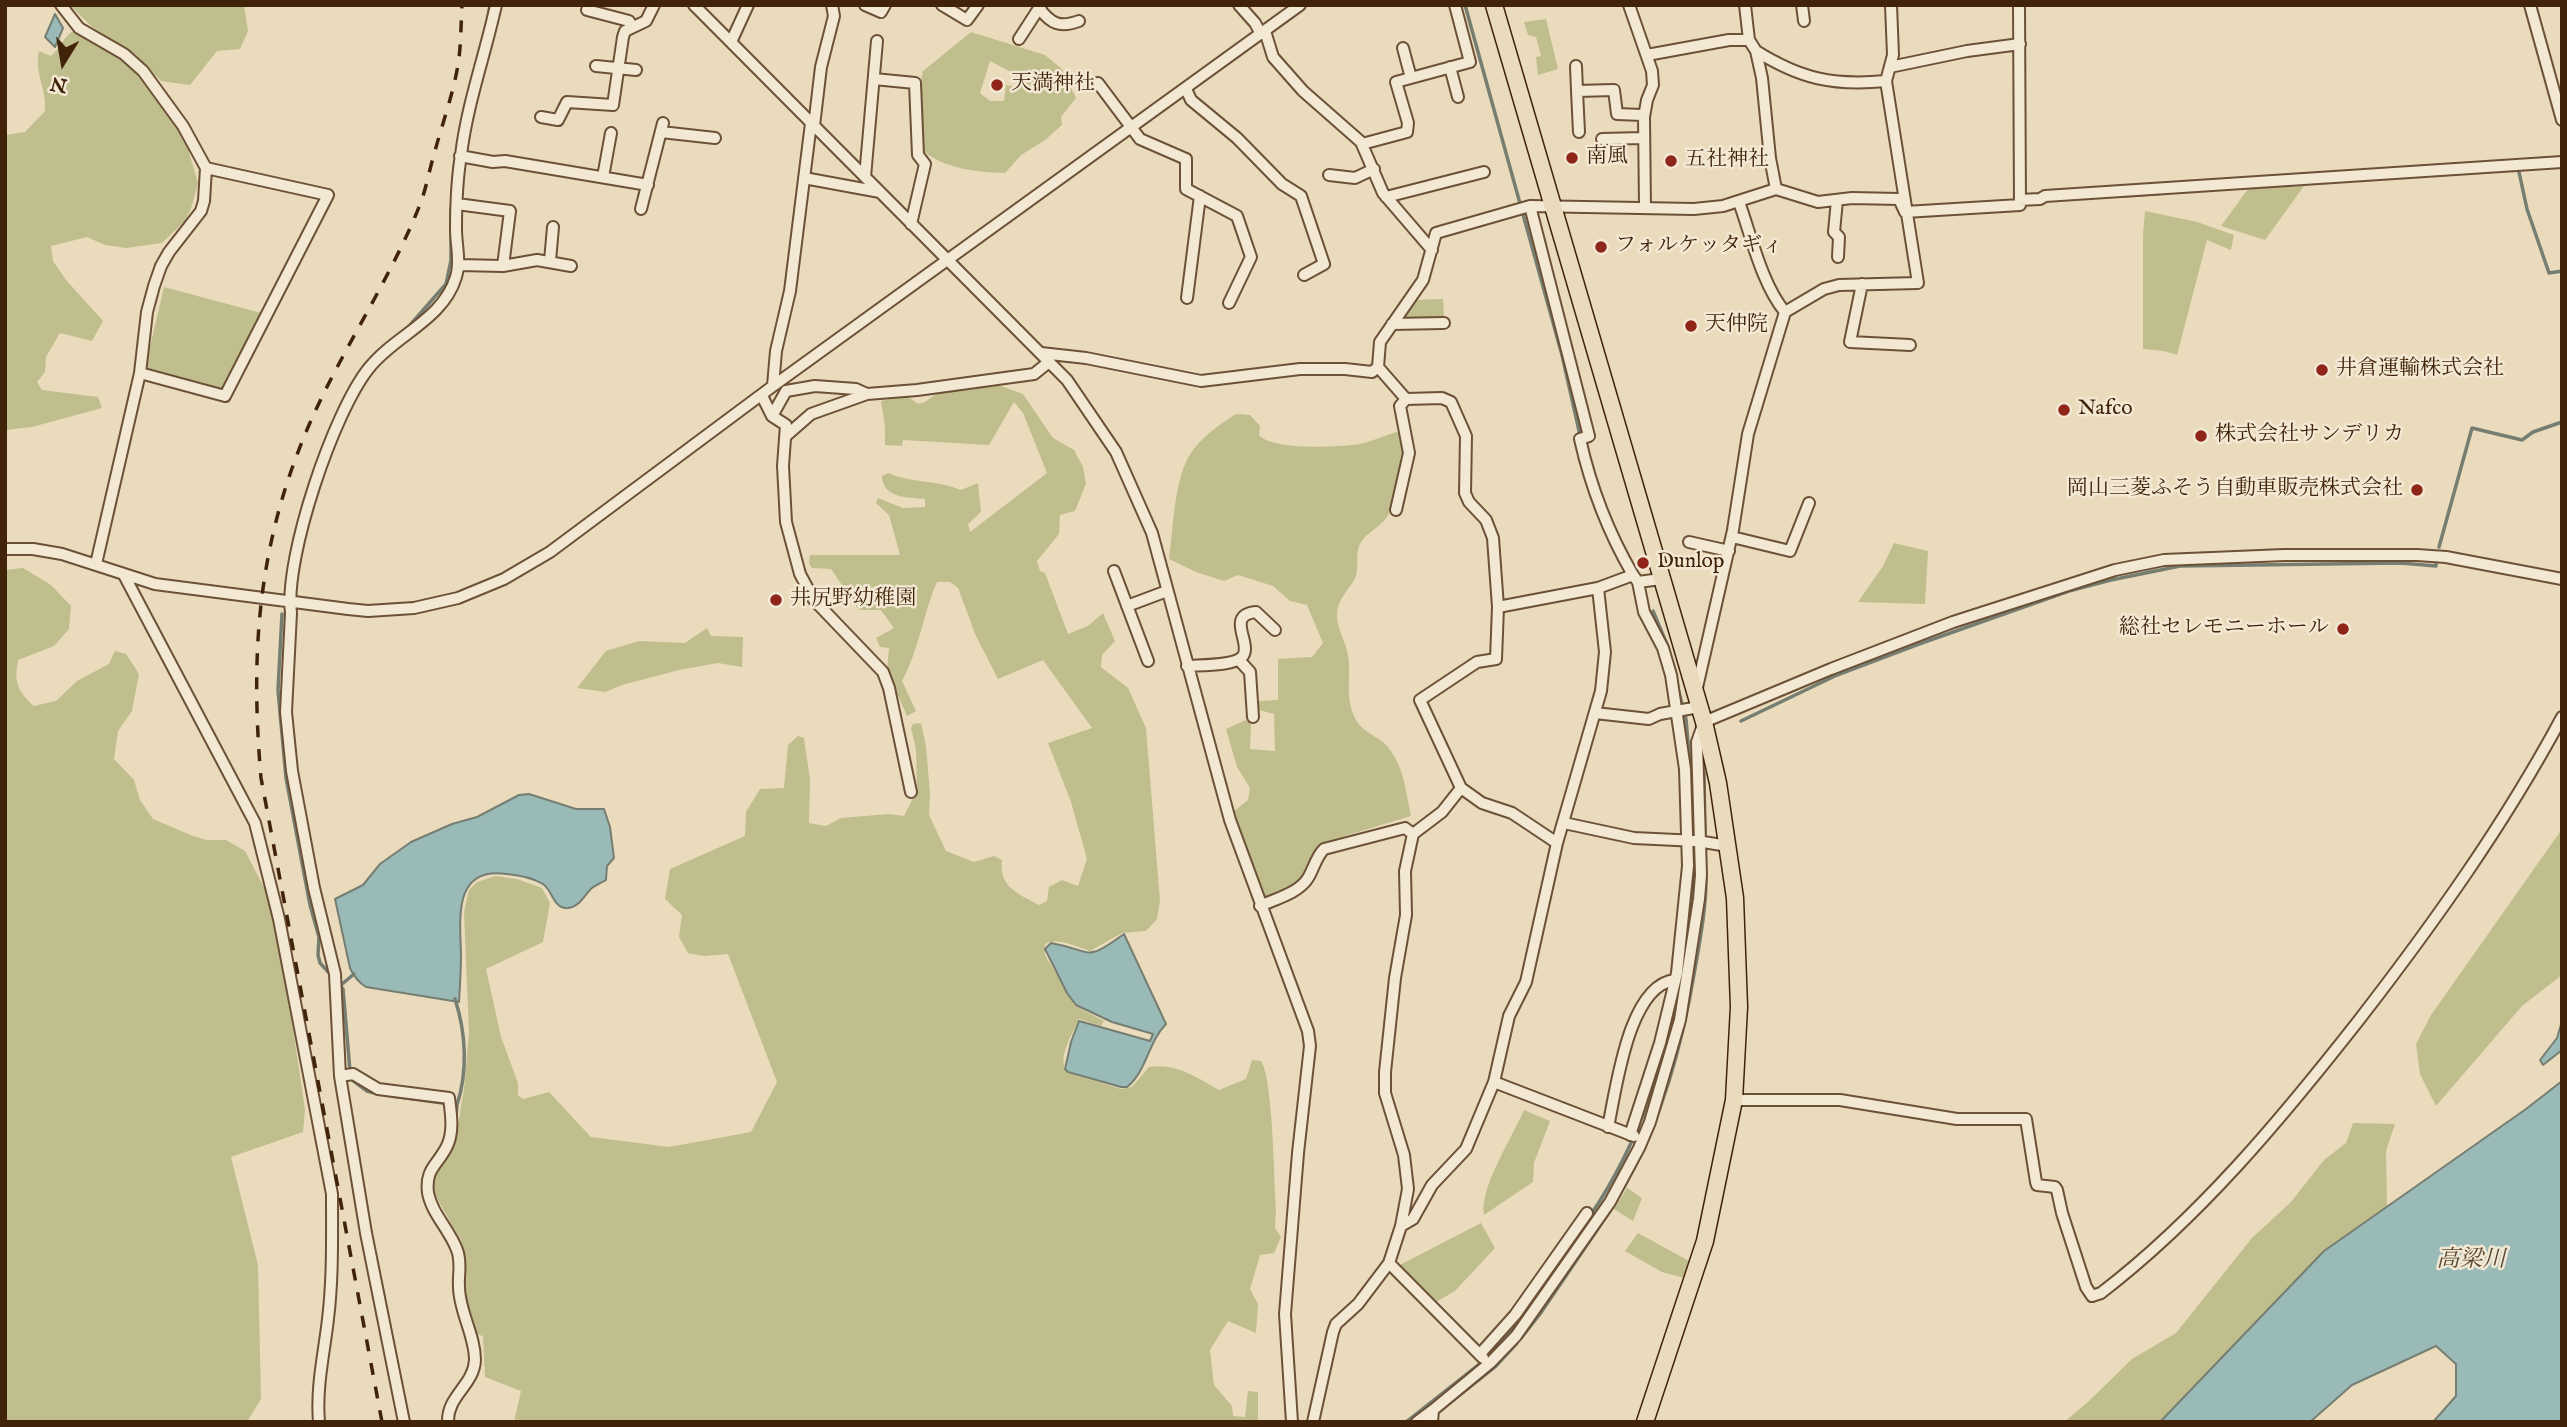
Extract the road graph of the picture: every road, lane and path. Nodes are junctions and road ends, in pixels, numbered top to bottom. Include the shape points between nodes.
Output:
1 (61, 5) edge
2 (496, 5) edge
3 (654, 5) edge
4 (694, 5) edge
5 (748, 5) edge
6 (832, 5) edge
7 (864, 5) edge
8 (885, 5) edge
9 (942, 5) edge
10 (978, 5) edge
11 (1238, 5) edge
12 (1300, 5) edge
13 (1455, 5) edge
14 (1494, 5) edge
15 (1629, 5) edge
16 (1745, 5) edge
17 (1802, 5) edge
18 (1891, 5) edge
19 (2020, 5) edge
20 (2530, 5) edge
21 (1040, 7) edge
22 (587, 10) dead end
23 (1079, 21) dead end
24 (1804, 21) dead end
25 (632, 26) junction
26 (1263, 33) junction
27 (1019, 39) dead end
28 (1749, 40) junction
29 (877, 41) dead end
30 (732, 42) junction
31 (2017, 44) junction
32 (1403, 48) dead end
33 (1756, 51) junction
34 (1647, 55) junction
35 (596, 66) dead end
36 (1576, 66) dead end
37 (1890, 66) junction
38 (1450, 67) junction
39 (618, 68) junction
40 (636, 69) dead end
41 (1411, 78) junction
42 (874, 79) junction
43 (1886, 81) junction
44 (1098, 83) dead end
45 (1186, 89) junction
46 (1577, 91) junction
47 (1458, 97) dead end
48 (541, 117) dead end
49 (1644, 117) junction
50 (2562, 120) edge
51 (813, 125) junction
52 (1132, 128) junction
53 (1579, 132) dead end
54 (611, 133) dead end
55 (715, 138) dead end
56 (1643, 138) junction
57 (1602, 139) dead end
58 (1362, 144) junction
59 (460, 156) junction
60 (2562, 162) edge
61 (206, 168) junction
62 (1374, 169) junction
63 (1484, 172) dead end
64 (1329, 176) dead end
65 (603, 177) junction
66 (865, 177) junction
67 (804, 178) junction
68 (648, 185) junction
69 (1776, 189) junction
70 (880, 191) junction
71 (1200, 196) junction
72 (1386, 197) junction
73 (1837, 200) junction
74 (2020, 200) junction
75 (1739, 202) junction
76 (457, 204) junction
77 (1553, 205) junction
78 (1530, 206) junction
79 (1645, 208) junction
80 (641, 209) dead end
81 (1905, 212) junction
82 (911, 224) junction
83 (553, 227) dead end
84 (1432, 250) junction
85 (1838, 257) dead end
86 (550, 261) junction
87 (948, 261) junction
88 (458, 265) junction
89 (503, 266) junction
90 (571, 266) dead end
91 (1304, 275) dead end
92 (1862, 285) junction
93 (1187, 298) dead end
94 (1229, 303) dead end
95 (1785, 312) junction
96 (1444, 323) dead end
97 (1392, 324) junction
98 (1910, 345) dead end
99 (1041, 354) junction
100 (1049, 362) junction
101 (1378, 367) junction
102 (140, 373) junction
103 (773, 386) junction
104 (867, 394) junction
105 (762, 396) junction
106 (1406, 399) junction
107 (772, 416) junction
108 (787, 435) junction
109 (1809, 503) dead end
110 (1396, 510) dead end
111 (1732, 537) junction
112 (1689, 542) dead end
113 (5, 549) edge
114 (1729, 551) junction
115 (96, 564) junction
116 (1114, 571) dead end
117 (124, 575) junction
118 (1636, 579) junction
119 (1661, 579) junction
120 (2562, 579) edge
121 (1598, 588) junction
122 (1167, 591) junction
123 (290, 600) junction
124 (1127, 606) junction
125 (1498, 607) junction
126 (1275, 630) dead end
127 (1238, 660) junction
128 (1148, 661) dead end
129 (1187, 666) junction
130 (1691, 709) junction
131 (1595, 713) junction
132 (1253, 717) dead end
133 (2562, 717) edge
134 (1461, 788) junction
135 (911, 792) dead end
136 (1564, 823) junction
137 (1413, 834) junction
138 (1697, 841) junction
139 (1557, 843) junction
140 (1728, 846) junction
141 (1260, 906) junction
142 (1675, 981) junction
143 (347, 1075) junction
144 (1494, 1082) junction
145 (1734, 1100) junction
146 (1608, 1127) junction
147 (1636, 1137) junction
148 (1587, 1213) dead end
149 (1401, 1226) junction
150 (1389, 1263) junction
151 (1485, 1359) junction
152 (1433, 1416) edge
153 (319, 1422) edge
154 (404, 1422) edge
155 (448, 1422) edge
156 (1292, 1422) edge
157 (1313, 1422) edge
158 (1417, 1422) edge
159 (1645, 1422) edge

1 - 61 street via 79,28 124,54 143,71 183,126
2 - 59 street
3 - 25 street via 646,21
4 - 30 street
5 - 30 street
6 - 51 street via 834,16
7 - 8 street via 881,12
9 - 10 street via 967,20
11 - 26 street
12 - 26 street
13 - 38 street via 1470,62
14 - 77 highway
15 - 34 street
16 - 28 street
17 - 24 street
18 - 37 street
19 - 31 street
20 - 50 street
21 - 23 street via 1052,23
21 - 27 street
22 - 25 street
25 - 39 street via 625,31
26 - 45 street
26 - 58 street via 1280,65
28 - 33 street
28 - 34 street
29 - 42 street
30 - 51 street
31 - 37 street
31 - 74 street
32 - 41 street
33 - 43 street via 1781,67 1815,79 1857,84
33 - 69 street
34 - 49 street via 1653,85
35 - 39 street
36 - 46 street
37 - 43 street
38 - 41 street
38 - 47 street
39 - 40 street
39 - 48 street via 614,105 568,102 558,120
41 - 58 street via 1396,82 1407,132
42 - 66 street
42 - 82 street via 915,83 918,155 925,164
43 - 81 street
44 - 52 street
45 - 52 street
45 - 91 street via 1191,100 1301,196 1324,264
46 - 49 street via 1614,90 1617,114
46 - 53 street
49 - 56 street
51 - 66 street
51 - 67 street
52 - 71 street via 1140,139 1186,159 1186,188
52 - 87 street
54 - 65 street
55 - 68 street via 662,127
56 - 57 street
56 - 79 street
58 - 62 street
59 - 65 street
59 - 76 street
60 - 74 street
61 - 102 street via 201,211 169,252 158,276
61 - 102 street via 328,195 225,396
62 - 64 street via 1355,178
62 - 72 street
63 - 72 street
65 - 68 street
66 - 70 street
67 - 70 street
67 - 103 street
68 - 80 street
69 - 73 street via 1818,202
69 - 75 street
70 - 82 street
71 - 93 street
71 - 94 street via 1237,216 1251,257
72 - 84 street
73 - 81 street via 1899,199
73 - 85 street via 1834,232 1839,236
74 - 81 street via 2020,205
75 - 79 street via 1694,209
75 - 95 street via 1763,271
76 - 88 street
76 - 89 street via 510,211
77 - 78 street
77 - 79 street
77 - 119 highway
78 - 84 street via 1436,233
78 - 118 street via 1589,436 1580,439 1586,466 1608,529
81 - 92 street via 1918,283
82 - 87 street
83 - 86 street
84 - 97 street via 1423,280
86 - 89 street
86 - 90 street
87 - 99 street
87 - 103 street
88 - 89 street
88 - 123 street via 452,288 434,311 369,367 346,409 314,488
92 - 95 street via 1824,289
92 - 98 street via 1850,342
95 - 111 street via 1748,434
96 - 97 street
97 - 101 street via 1380,342
99 - 100 street
99 - 101 street via 1086,358 1200,381 1300,369 1372,372
100 - 104 street via 1034,374
100 - 122 street via 1080,397 1116,452 1152,533
101 - 106 street
102 - 115 street
103 - 105 street
104 - 107 street via 815,386 786,391
104 - 108 street via 811,414
105 - 107 street
105 - 123 street via 550,552 477,592 436,604 388,610
106 - 110 street via 1400,406 1409,453
106 - 125 street via 1448,399 1460,418 1466,436 1465,493 1492,531
107 - 108 street via 786,425
108 - 135 street via 783,450 786,522 800,574 814,600 883,672
109 - 111 street via 1790,551
111 - 114 street
112 - 114 street
113 - 115 street via 44,550
114 - 130 street
115 - 117 street
116 - 124 street
117 - 123 street via 155,584
117 - 153 street via 255,823 279,919 332,1194 328,1318 318,1377
118 - 119 street
118 - 121 street
118 - 130 street via 1644,612
119 - 130 highway
120 - 130 street via 2417,555 2164,560 2115,570 1953,622 1840,666
121 - 125 street
121 - 131 street via 1605,652
122 - 124 street
122 - 129 street
123 - 143 street via 288,745 335,980
124 - 128 street
125 - 134 street via 1496,659 1477,662 1420,700
126 - 127 street via 1256,612 1243,617 1245,651
127 - 129 street
127 - 132 street via 1250,672
129 - 141 street via 1230,820
130 - 131 street via 1649,719
130 - 138 street via 1697,742
130 - 138 street via 1685,769
130 - 140 highway via 1718,783
131 - 136 street
133 - 145 street via 2468,875 2274,1126 2148,1254 2101,1293 2091,1294 2078,1264 2057,1190 2037,1185 2028,1123 2022,1117 1957,1119 1840,1100
134 - 137 street via 1442,812
134 - 139 street via 1482,803 1512,813
136 - 138 street via 1634,838
136 - 139 street
137 - 141 street via 1405,828 1324,849 1307,881
137 - 149 street via 1405,871 1406,915 1385,1072 1385,1093 1404,1155 1408,1189
138 - 140 street
138 - 142 street via 1687,881
138 - 147 street via 1699,899 1685,997 1662,1088
139 - 144 street via 1531,960 1504,1031
140 - 145 highway via 1738,941
141 - 156 street via 1310,1046 1285,1314
142 - 146 street via 1657,988 1630,1031
142 - 147 street
143 - 154 street via 366,1233
143 - 155 street via 378,1089 449,1098 448,1144 431,1168 428,1192 461,1262 458,1290 475,1360 468,1381 450,1406
144 - 146 street
144 - 149 street via 1466,1149 1432,1185 1413,1219
145 - 159 highway via 1705,1241
146 - 147 street
147 - 151 street via 1616,1191 1588,1235 1516,1336
148 - 151 street
149 - 150 street
150 - 151 street
150 - 157 street via 1359,1304 1336,1325
151 - 152 street
152 - 158 street

